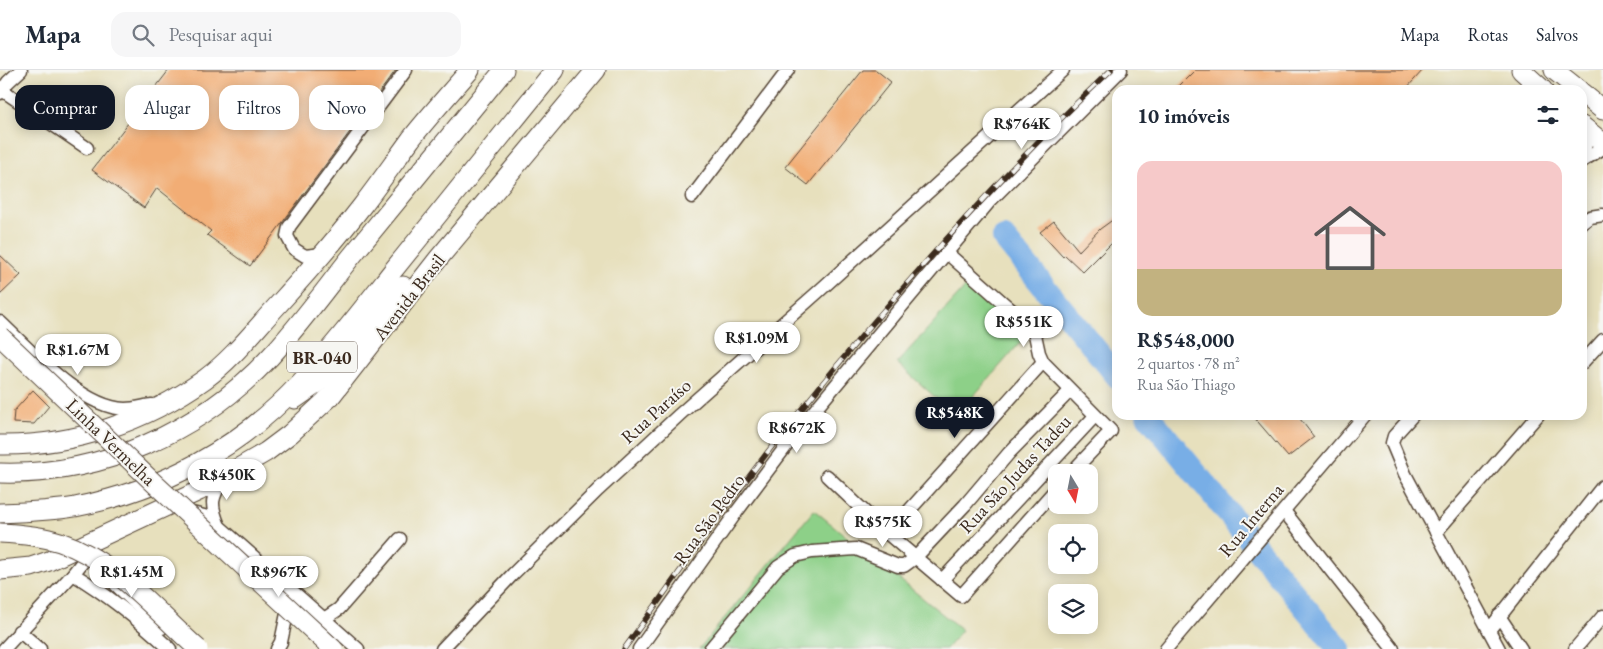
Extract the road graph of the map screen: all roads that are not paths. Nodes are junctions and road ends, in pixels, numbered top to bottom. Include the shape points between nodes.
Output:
1 (21, 70) edge
2 (406, 70) edge
3 (470, 70) edge
4 (504, 70) edge
5 (555, 70) edge
6 (596, 70) edge
7 (788, 70) edge
8 (1063, 70) edge
9 (1121, 70) edge
10 (1521, 70) edge
11 (1554, 70) edge
12 (4, 84) edge
13 (1539, 85) edge
14 (1573, 85) edge
15 (1587, 97) edge
16 (1603, 110) edge
17 (1587, 119) edge
18 (1595, 132) edge
19 (1587, 147) edge
20 (87, 148) dead end
21 (1603, 148) edge
22 (1587, 158) edge
23 (692, 197) dead end
24 (1603, 215) edge
25 (1587, 219) edge
26 (947, 253) junction
27 (322, 254) junction
28 (438, 259) junction
29 (0, 322) edge
30 (0, 336) edge
31 (1603, 340) edge
32 (0, 351) edge
33 (1587, 358) edge
34 (1044, 362) junction
35 (1070, 391) junction
36 (170, 402) junction
37 (1095, 416) junction
38 (1361, 420) edge
39 (1408, 420) edge
40 (1534, 420) edge
41 (242, 435) junction
42 (0, 445) edge
43 (1080, 464) edge
44 (0, 473) edge
45 (225, 476) junction
46 (827, 476) dead end
47 (1603, 486) edge
48 (1048, 498) edge
49 (158, 510) junction
50 (1284, 511) junction
51 (0, 513) edge
52 (219, 526) junction
53 (108, 532) junction
54 (1436, 532) junction
55 (0, 533) edge
56 (888, 534) junction
57 (400, 539) dead end
58 (915, 558) junction
59 (82, 562) junction
60 (0, 570) edge
61 (73, 574) junction
62 (942, 580) junction
63 (292, 591) junction
64 (1499, 616) junction
65 (1603, 616) edge
66 (324, 619) junction
67 (1489, 630) junction
68 (19, 631) junction
69 (4, 649) edge
70 (40, 649) edge
71 (170, 649) edge
72 (186, 649) edge
73 (198, 649) edge
74 (277, 649) edge
75 (316, 649) edge
76 (333, 649) edge
77 (358, 649) edge
78 (442, 649) edge
79 (639, 649) edge
80 (710, 649) edge
81 (1166, 649) edge
82 (1393, 649) edge
83 (1499, 649) edge
84 (1521, 649) edge
85 (1576, 649) edge

1 - 12 street
2 - 27 street via 289,227 287,236 294,249 304,256
3 - 27 highway via 412,138
4 - 44 highway, BR-040 via 304,318 270,357 223,400 171,433 120,455 64,468
5 - 41 highway, Avenida Brasil / BR-040 via 300,383
6 - 28 highway, Avenida Brasil
7 - 23 street
8 - 78 street, Rua Paraíso via 598,490
9 - 26 street, Rua São Pedro via 990,201
10 - 13 highway
11 - 14 highway
12 - 20 street
15 - 16 highway
17 - 18 highway
18 - 19 street
21 - 22 street
24 - 25 street
26 - 34 street via 1034,330
26 - 79 street, Rua São Pedro via 799,429
27 - 36 highway via 235,352 205,379
28 - 41 highway via 423,263 318,383
28 - 45 highway, Avenida Brasil via 331,396 290,434
29 - 36 street via 70,387 99,403 125,409
30 - 76 highway, Linha Vermelha, bridge
31 - 33 street
32 - 75 highway, Linha Vermelha
34 - 35 street
34 - 56 street
35 - 37 street
35 - 58 street
36 - 42 highway via 96,434 41,443
37 - 43 street via 1111,431
37 - 62 street, Rua São Judas Tadeu
38 - 50 street, Rua Interna
39 - 54 street via 1392,443
40 - 54 street
41 - 51 highway, Avenida Brasil / BR-040 via 196,465 135,491 74,507
45 - 49 highway, Avenida Brasil
45 - 52 street via 212,505
46 - 56 street
47 - 64 street
48 - 62 street via 961,596
49 - 52 street via 192,512
49 - 53 highway, Avenida Brasil
50 - 81 street, Rua Interna
50 - 82 street
52 - 63 street
53 - 59 street
53 - 60 highway, Avenida Brasil via 31,567
54 - 67 street
55 - 73 highway, bridge via 59,542 98,560 122,578
56 - 58 street
57 - 66 street via 339,609
58 - 62 street
58 - 80 street via 904,566 898,566 856,549 795,556 778,567
59 - 61 street
59 - 72 street via 103,572
61 - 68 street
61 - 71 street via 142,623
63 - 66 street
63 - 74 street
64 - 67 street
64 - 84 street
65 - 85 street
66 - 77 street
67 - 83 street
68 - 69 street
68 - 70 street

